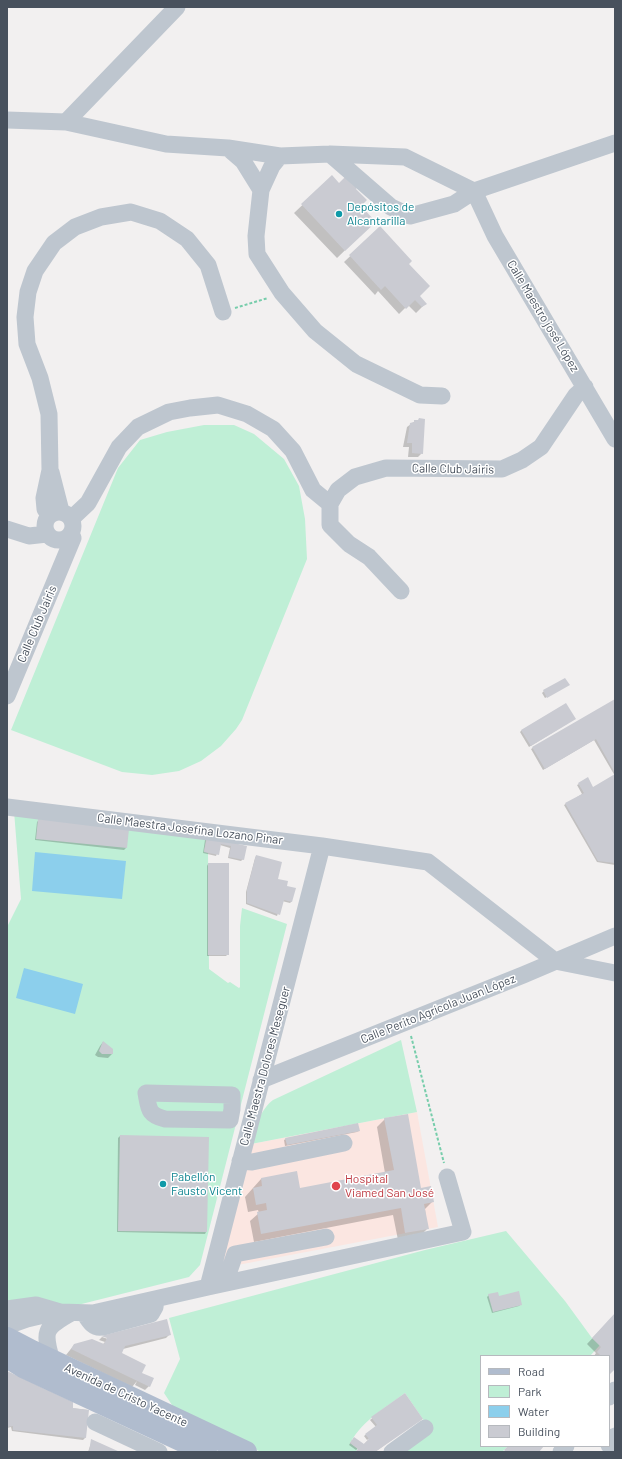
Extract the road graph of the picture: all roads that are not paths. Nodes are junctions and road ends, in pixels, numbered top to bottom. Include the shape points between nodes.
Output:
1 (177, 7) edge
2 (7, 120) edge
3 (66, 122) junction
4 (615, 143) edge
5 (228, 148) junction
6 (330, 154) junction
7 (280, 156) junction
8 (262, 190) junction
9 (474, 191) junction
10 (223, 312) road end
11 (585, 387) junction
12 (442, 396) dead end
13 (615, 439) edge
14 (330, 504) junction
15 (56, 524) junction
16 (7, 529) edge
17 (401, 591) dead end
18 (7, 696) edge
19 (7, 807) edge
20 (322, 846) junction
21 (615, 936) edge
22 (555, 961) junction
23 (615, 973) edge
24 (261, 1080) junction
25 (232, 1109) dead end
26 (253, 1110) junction
27 (344, 1143) dead end
28 (240, 1161) junction
29 (447, 1177) road end
30 (326, 1237) dead end
31 (225, 1283) junction
32 (208, 1287) junction
33 (7, 1309) edge
34 (72, 1313) junction
35 (7, 1326) edge
36 (7, 1338) edge
37 (7, 1357) edge
38 (52, 1360) junction
39 (95, 1422) dead end
40 (426, 1428) dead end
41 (164, 1446) edge
42 (206, 1452) edge
43 (246, 1452) edge
44 (392, 1452) edge

1 - 3 street
2 - 3 street
3 - 5 street via 166,144
4 - 9 street
5 - 7 street
5 - 8 street via 242,161
6 - 7 street
6 - 9 street via 405,157
6 - 9 street via 392,207 410,216 454,204
7 - 8 street via 272,166
8 - 12 street via 256,236 257,254 282,294 315,331 356,364 420,395
9 - 11 street, Calle Maestro josé López via 495,236
10 - 15 street via 208,266 186,239 160,221 131,212 101,217 76,227 54,243 35,271 28,292 25,317 28,344 49,414 50,470
11 - 13 street, Calle Maestro josé López
11 - 14 street, Calle Club Jairis via 576,395 541,447 522,460 502,469 386,468 355,477 338,490
14 - 15 street via 313,490 293,451 273,429 247,414 218,405 169,412 138,427 119,447 88,503
14 - 17 street via 330,525 349,544 369,557
15 - 16 street
15 - 18 street, Calle Club Jairis via 58,574
19 - 20 street, Calle Maestra Josefina Lozano Pinar
20 - 22 street, Calle Maestra Josefina Lozano Pinar via 428,862
20 - 24 street, Calle Maestra Dolores Meseguer
21 - 22 street, Calle Perito Agrícola Juan López
22 - 23 street
22 - 24 street, Calle Perito Agrícola Juan López
24 - 26 street, Calle Maestra Dolores Meseguer
25 - 26 street
26 - 28 street, Calle Maestra Dolores Meseguer
27 - 28 street via 252,1162
28 - 32 street, Calle Maestra Dolores Meseguer
29 - 31 street via 463,1232
30 - 31 street via 235,1254
31 - 32 street
32 - 34 street via 93,1313
33 - 34 street via 36,1305
34 - 35 street via 27,1319
34 - 38 street via 54,1323 47,1333
36 - 38 main road, Avenida de Cristo Yacente
37 - 41 main road, Avenida de Cristo Yacente
38 - 43 main road, Avenida de Cristo Yacente
39 - 41 street
40 - 44 street
41 - 42 main road, Avenida de Cristo Yacente

